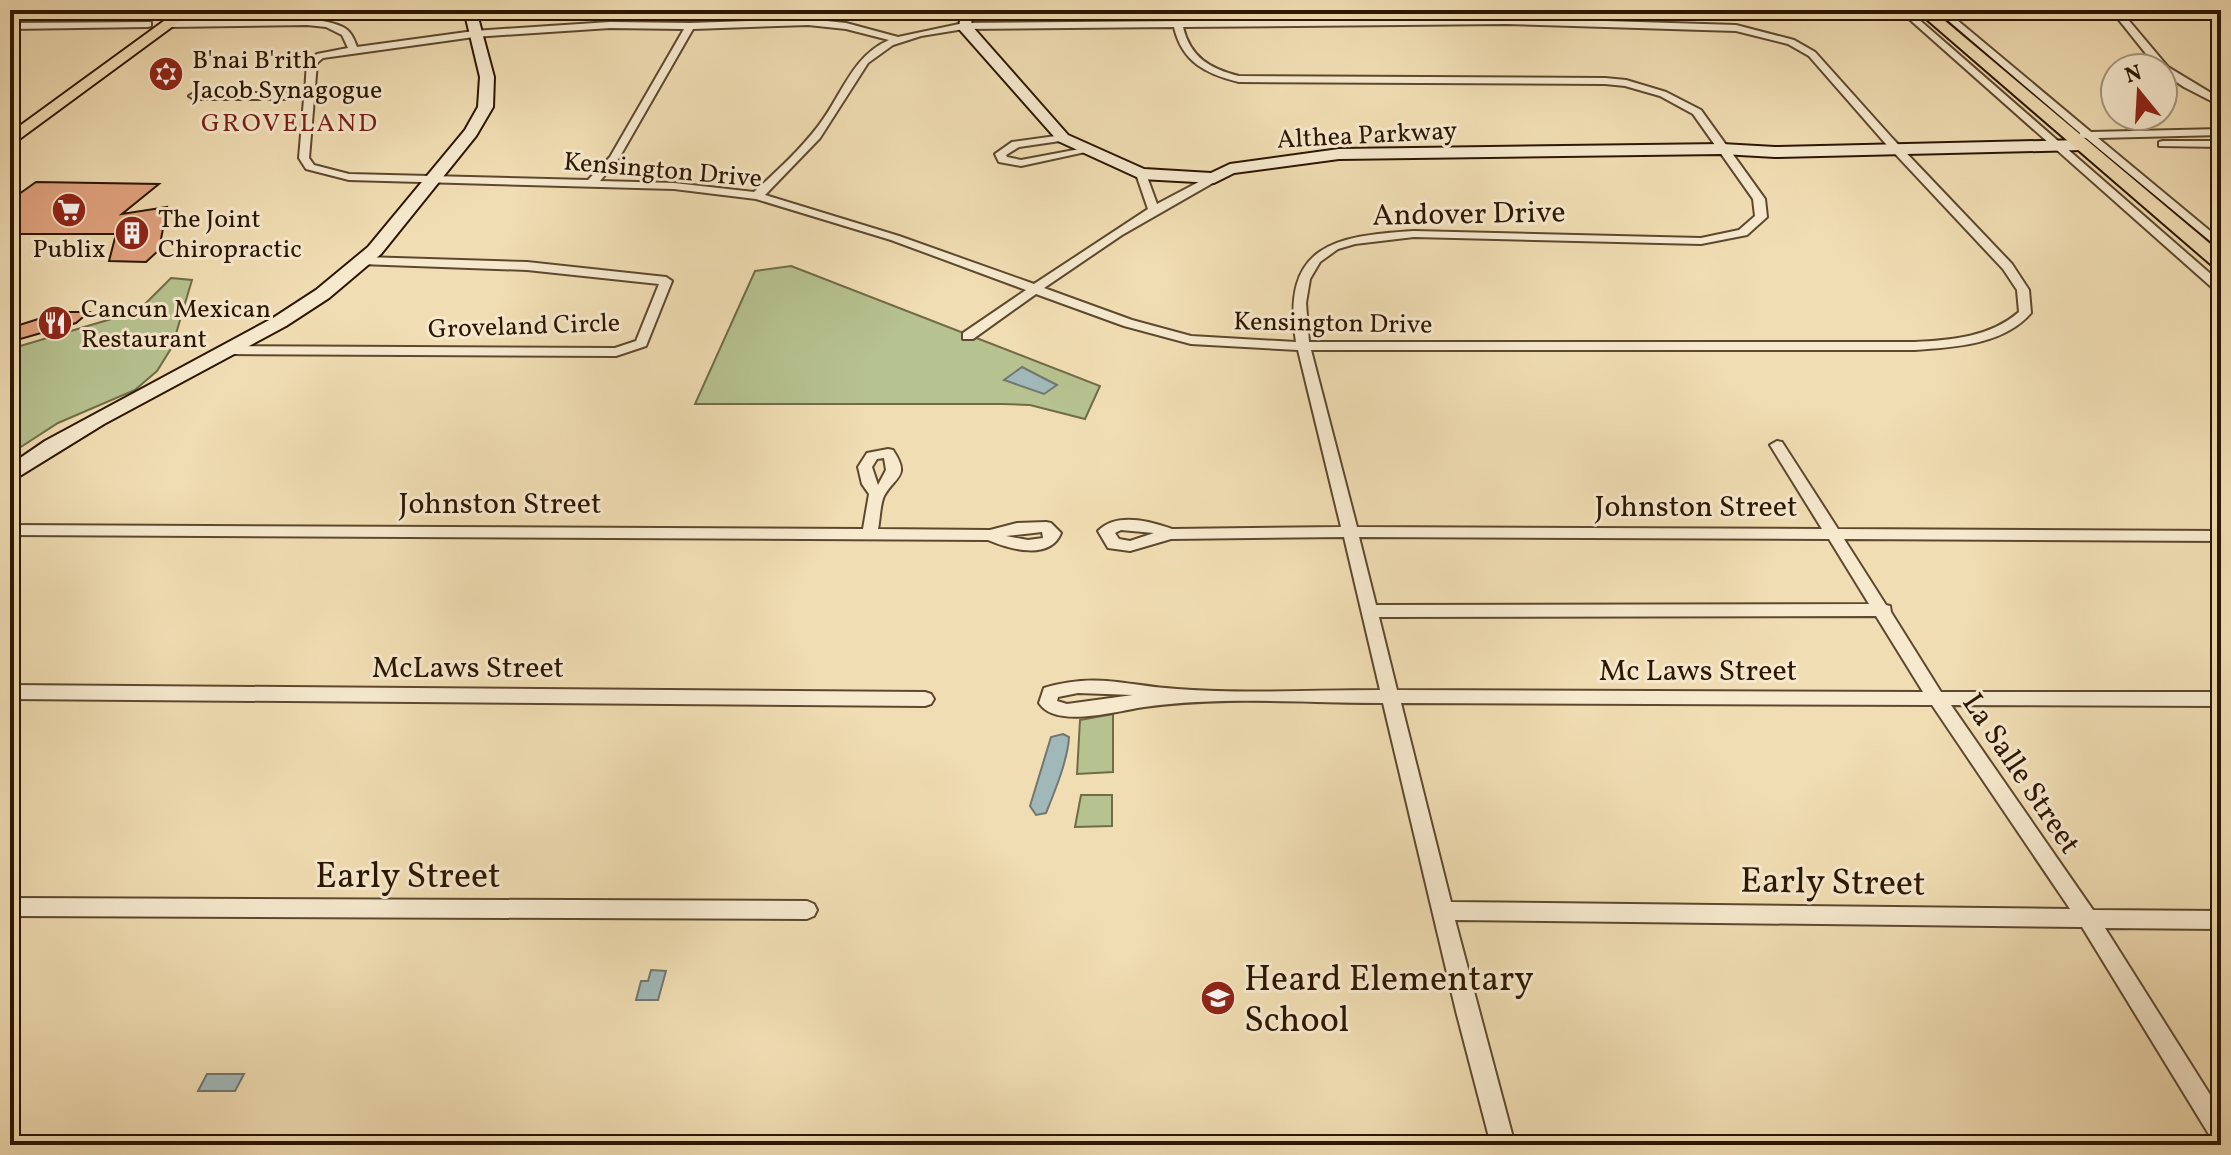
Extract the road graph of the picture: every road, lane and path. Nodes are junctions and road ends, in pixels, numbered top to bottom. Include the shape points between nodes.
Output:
1 (188, 10) edge
2 (470, 10) edge
3 (1500, 10) edge
4 (1903, 10) edge
5 (1923, 10) edge
6 (1940, 10) edge
7 (2115, 10) edge
8 (169, 17) edge
9 (966, 18) edge
10 (1506, 21) junction
11 (148, 24) junction
12 (1178, 24) junction
13 (10, 26) edge
14 (690, 26) junction
15 (474, 34) junction
16 (900, 40) junction
17 (353, 50) junction
18 (68, 90) junction
19 (194, 96) dead end
20 (309, 96) junction
21 (2221, 103) edge
22 (10, 124) edge
23 (2221, 132) edge
24 (1063, 138) junction
25 (2084, 140) junction
26 (10, 141) edge
27 (2050, 142) junction
28 (2221, 144) edge
29 (1893, 145) junction
30 (1722, 149) junction
31 (1085, 151) junction
32 (1141, 174) junction
33 (1214, 178) junction
34 (433, 179) junction
35 (592, 183) junction
36 (757, 196) junction
37 (1153, 208) junction
38 (2221, 246) edge
39 (364, 261) junction
40 (2221, 263) edge
41 (1030, 289) junction
42 (2221, 289) edge
43 (968, 336) dead end
44 (1302, 346) junction
45 (229, 350) junction
46 (1777, 445) dead end
47 (10, 475) edge
48 (877, 494) dead end
49 (10, 530) edge
50 (870, 532) junction
51 (1350, 532) junction
52 (1170, 534) dead end
53 (1835, 534) junction
54 (990, 535) dead end
55 (2221, 536) edge
56 (1884, 610) junction
57 (1369, 611) junction
58 (10, 692) edge
59 (1175, 696) junction
60 (1391, 698) junction
61 (925, 699) dead end
62 (1937, 699) junction
63 (2221, 699) edge
64 (10, 907) edge
65 (807, 910) dead end
66 (1444, 911) junction
67 (2087, 917) junction
68 (2221, 920) edge
69 (2221, 1133) edge
70 (1503, 1145) edge

1 - 8 main road
2 - 15 street
3 - 10 street
4 - 27 street
5 - 25 main road
6 - 25 street
7 - 21 street via 2161,66
8 - 11 main road
8 - 17 street via 315,22 341,29
8 - 18 main road
9 - 12 street
9 - 16 street
9 - 24 street
10 - 12 street
10 - 29 street via 1700,25 1791,42 1812,54
11 - 13 street
11 - 18 main road
12 - 30 street, Andover Drive via 1186,52 1197,64 1239,79 1626,83 1681,101 1697,112
14 - 15 street
14 - 16 street via 808,22
14 - 35 street via 621,148
15 - 17 street
15 - 34 street via 488,80 488,102
16 - 36 street via 863,62 818,133
17 - 20 street via 312,62
18 - 22 main road
18 - 26 main road
19 - 20 street
20 - 34 street, Kensington Drive via 304,158 310,167 349,177
23 - 25 street, Althea Parkway
24 - 31 street
24 - 31 street via 1016,144 1000,154 1003,160 1021,163
25 - 27 street, Althea Parkway
25 - 28 street, Althea Parkway
25 - 38 street
25 - 40 main road
27 - 29 street, Althea Parkway
27 - 42 street
29 - 30 street, Althea Parkway via 1775,152
29 - 44 street, Kensington Drive via 2018,279 2025,313 2018,321 2003,330 1915,346
30 - 33 street, Althea Parkway via 1339,154 1230,169
30 - 44 street, Andover Drive via 1759,199 1761,217 1743,233 1701,241 1414,234 1350,242 1323,253 1304,273
31 - 32 street
32 - 33 street
32 - 37 street
33 - 37 street, Althea Parkway
34 - 35 street, Kensington Drive
34 - 39 street
35 - 36 street, Kensington Drive
36 - 41 street, Kensington Drive via 895,238
37 - 41 street, Althea Parkway
39 - 45 street via 326,291
39 - 45 street, Groveland Circle via 527,266 666,281 641,343 616,352
41 - 43 street, Althea Parkway
41 - 44 street, Kensington Drive via 1191,340
44 - 51 street, Andover Drive
45 - 47 street via 86,423
46 - 53 street, La Salle Street
48 - 50 street
49 - 50 street, Johnston Street
50 - 54 street, Johnston Street
51 - 52 street, Johnston Street
51 - 53 street, Johnston Street
51 - 57 street, Andover Drive
53 - 55 street, Johnston Street
53 - 56 street, La Salle Street
56 - 57 street
56 - 62 street, La Salle Street
57 - 60 street, Andover Drive
58 - 61 street, McLaws Street
59 - 59 street, Mc Laws Street via 1073,687 1050,693 1048,703 1067,711
59 - 60 street, Mc Laws Street
60 - 62 street, Mc Laws Street
60 - 66 street, Andover Drive
62 - 63 street, Mc Laws Street
62 - 67 street, La Salle Street
64 - 65 street, Early Street
66 - 67 street, Early Street
66 - 70 street, Andover Drive
67 - 68 street, Early Street
67 - 69 street, La Salle Street

